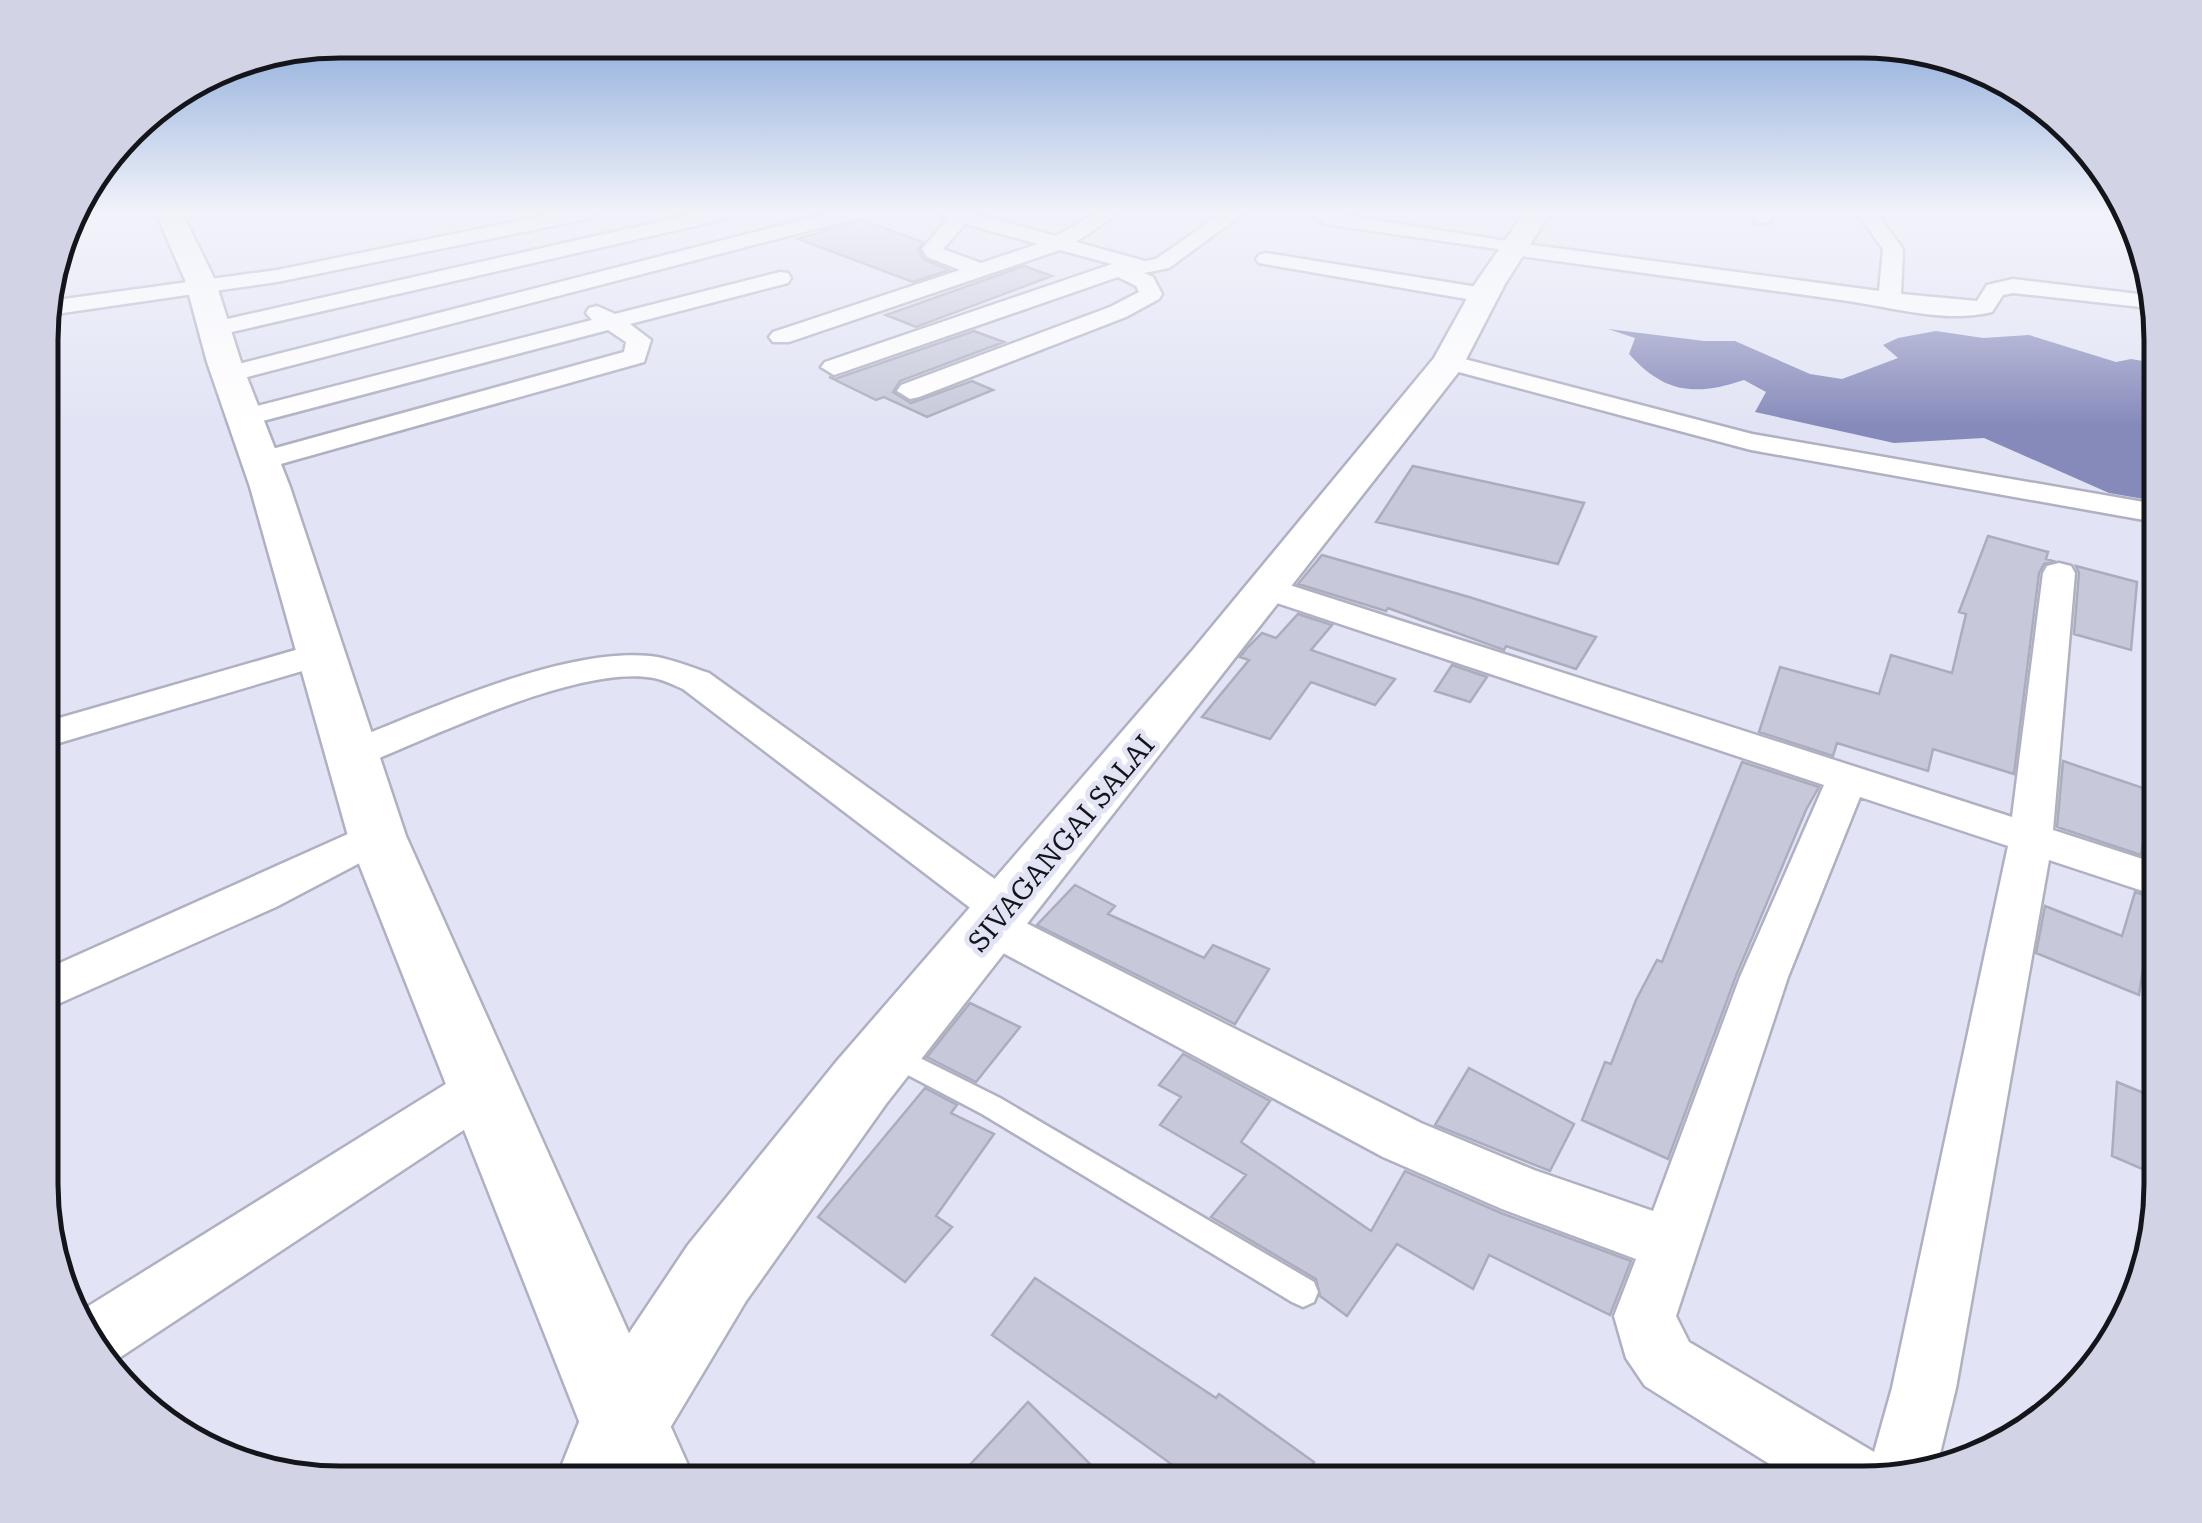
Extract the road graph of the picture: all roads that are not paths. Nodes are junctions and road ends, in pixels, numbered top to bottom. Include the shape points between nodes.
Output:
1 (196, 284) edge
2 (321, 284) edge
3 (506, 284) edge
4 (583, 284) edge
5 (758, 284) edge
6 (943, 284) edge
7 (1074, 284) edge
8 (1147, 284) edge
9 (1494, 284) edge
10 (1762, 284) edge
11 (1891, 284) edge
12 (560, 290) junction
13 (1889, 301) junction
14 (2141, 301) edge
15 (862, 310) junction
16 (59, 315) edge
17 (614, 324) junction
18 (928, 332) junction
19 (780, 337) dead end
20 (998, 357) junction
21 (1450, 362) junction
22 (834, 366) dead end
23 (230, 374) junction
24 (910, 391) dead end
25 (2144, 511) edge
26 (2059, 572) dead end
27 (1265, 588) junction
28 (322, 653) junction
29 (58, 731) edge
30 (353, 754) junction
31 (1847, 778) junction
32 (377, 836) junction
33 (2032, 838) junction
34 (2144, 874) edge
35 (998, 918) junction
36 (58, 985) edge
37 (887, 1052) junction
38 (484, 1088) junction
39 (1671, 1245) junction
40 (1303, 1292) dead end
41 (101, 1334) edge
42 (626, 1420) junction
43 (1904, 1462) edge
44 (608, 1465) edge
45 (644, 1465) edge
46 (1834, 1466) edge

1 - 23 main road
2 - 23 street
3 - 23 street
4 - 12 street
5 - 17 street
6 - 15 street
7 - 18 street
8 - 20 street via 1151,294 1130,307
9 - 21 main road, SIVAGANGAI SALAI
10 - 13 street
11 - 13 street
12 - 17 street
12 - 23 street
13 - 14 street via 1974,310 1995,290 2013,286
15 - 18 street
15 - 19 street
16 - 23 street
17 - 23 street
17 - 23 street via 638,340 635,356
18 - 20 street
18 - 22 street
20 - 24 street
21 - 25 street via 1751,442
21 - 27 main road, SIVAGANGAI SALAI
23 - 28 main road
26 - 33 street
27 - 31 street
27 - 35 main road, SIVAGANGAI SALAI
28 - 29 street
28 - 30 main road
30 - 32 main road
30 - 35 street via 547,682 612,667 651,667 696,681
31 - 33 street
31 - 39 street via 1764,977
32 - 36 street
32 - 38 main road
33 - 34 street
33 - 43 street
35 - 37 main road, SIVAGANGAI SALAI
35 - 39 street via 1402,1140
37 - 40 lane via 991,1106
37 - 42 main road, SIVAGANGAI SALAI via 717,1273
38 - 41 street
38 - 42 main road
39 - 46 street via 1645,1316 1655,1351
42 - 44 main road, SIVAGANGAI SALAI
42 - 45 main road

